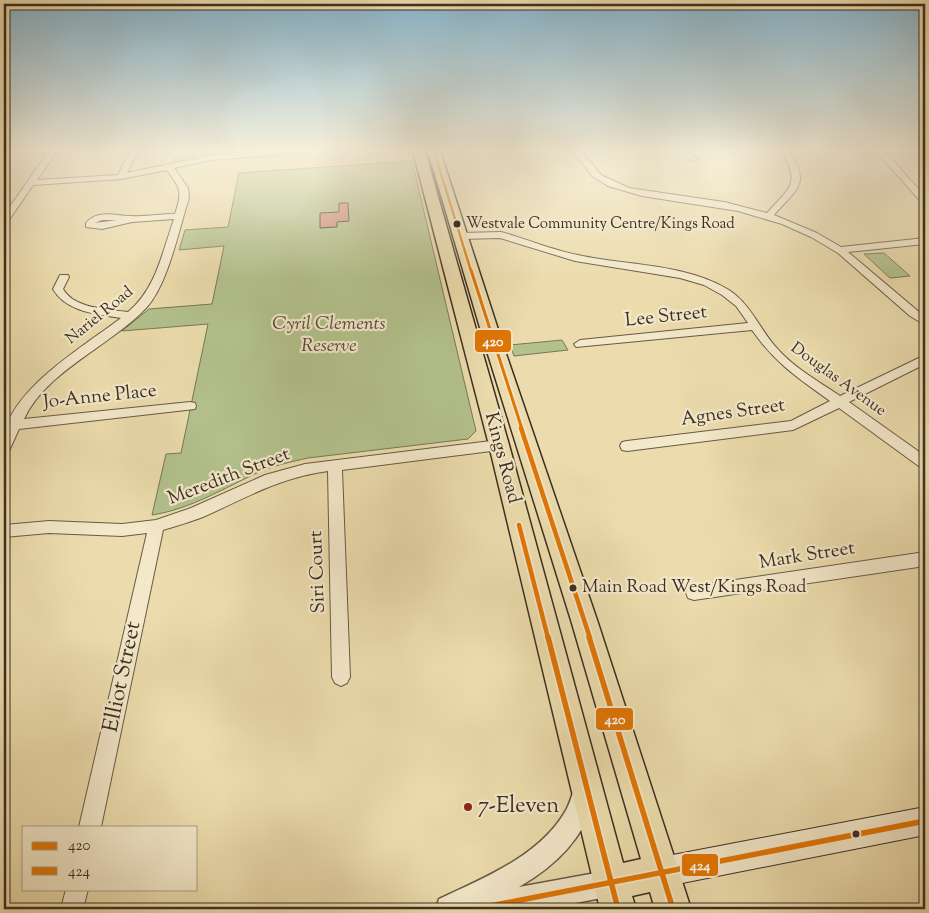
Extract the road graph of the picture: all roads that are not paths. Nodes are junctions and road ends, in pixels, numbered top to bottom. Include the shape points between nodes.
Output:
1 (23, 194) edge
2 (185, 194) edge
3 (435, 194) edge
4 (443, 194) edge
5 (657, 194) edge
6 (788, 194) edge
7 (179, 216) junction
8 (769, 216) junction
9 (132, 219) dead end
10 (4, 221) edge
11 (452, 237) junction
12 (925, 242) edge
13 (839, 250) junction
14 (64, 277) dead end
15 (130, 316) junction
16 (925, 322) edge
17 (756, 326) junction
18 (580, 344) dead end
19 (925, 359) edge
20 (839, 402) junction
21 (190, 406) dead end
22 (14, 425) junction
23 (512, 444) junction
24 (627, 446) dead end
25 (4, 447) edge
26 (925, 463) edge
27 (335, 465) junction
28 (156, 526) junction
29 (4, 531) edge
30 (925, 558) edge
31 (694, 593) dead end
32 (341, 677) dead end
33 (587, 788) junction
34 (925, 822) edge
35 (90, 826) edge
36 (662, 872) junction
37 (76, 890) edge
38 (615, 896) edge
39 (72, 909) edge
40 (449, 909) edge
41 (482, 909) edge
42 (673, 909) edge

1 - 10 street
2 - 7 street, Nariel Road
3 - 11 main road, Kings Road
4 - 11 main road, Kings Road
5 - 8 street via 722,204
6 - 8 street
7 - 9 street
7 - 15 street, Nariel Road via 155,288
8 - 13 street via 808,232
11 - 17 street, Douglas Avenue via 501,234 575,258 690,277 734,298
11 - 23 main road, Kings Road
12 - 13 street
13 - 16 street
14 - 15 street via 58,289 67,302
15 - 22 street, Nariel Road via 48,377 31,395
17 - 18 street, Lee Street
17 - 20 street, Douglas Avenue via 776,356
19 - 20 street, Agnes Street
20 - 24 street, Agnes Street via 801,422 783,427
20 - 26 street, Douglas Avenue
21 - 22 street, Jo-Anne Place
22 - 25 street, Nariel Road
23 - 27 street, Meredith Street
23 - 33 main road, Kings Road
23 - 36 main road, Kings Road via 584,620
27 - 28 street, Meredith Street via 305,469 270,480 196,514
27 - 32 street, Siri Court
28 - 29 street, Meredith Street via 122,530 49,527
28 - 35 street, Elliot Street
30 - 31 street, Mark Street
33 - 38 main road, Kings Road
33 - 40 street via 572,824 548,852 502,883
34 - 36 main road
36 - 38 main road
36 - 42 main road, Kings Road
37 - 39 street
38 - 41 street

